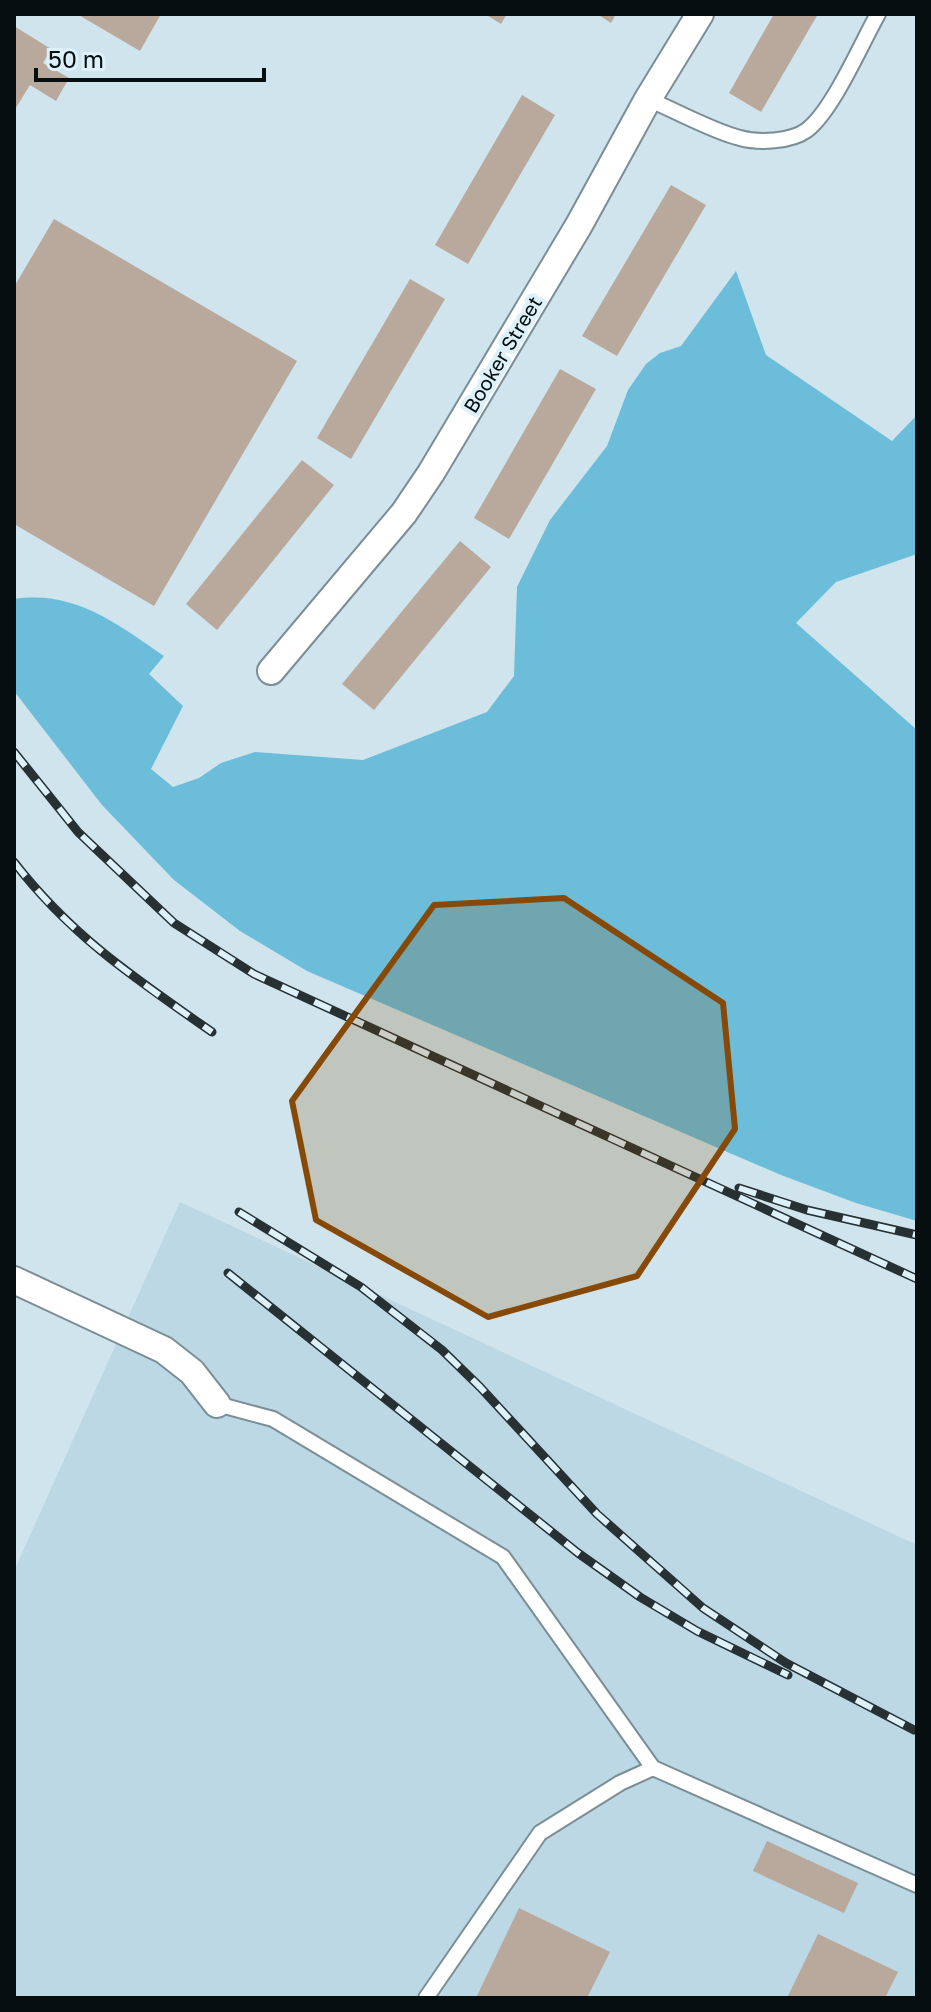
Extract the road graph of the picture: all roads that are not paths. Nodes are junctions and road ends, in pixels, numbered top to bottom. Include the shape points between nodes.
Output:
1 (700, 14) edge
2 (878, 14) edge
3 (648, 99) junction
4 (271, 671) dead end
5 (14, 1280) edge
6 (217, 1404) joint
7 (653, 1768) junction
8 (917, 1885) edge
9 (426, 1998) edge

1 - 3 street, Booker Street
2 - 3 lane via 829,103 798,134 762,141 739,138
3 - 4 street, Booker Street via 431,473 404,513
5 - 6 street via 164,1350 192,1372
6 - 7 lane via 273,1419 503,1557
7 - 8 lane
7 - 9 lane via 540,1833

